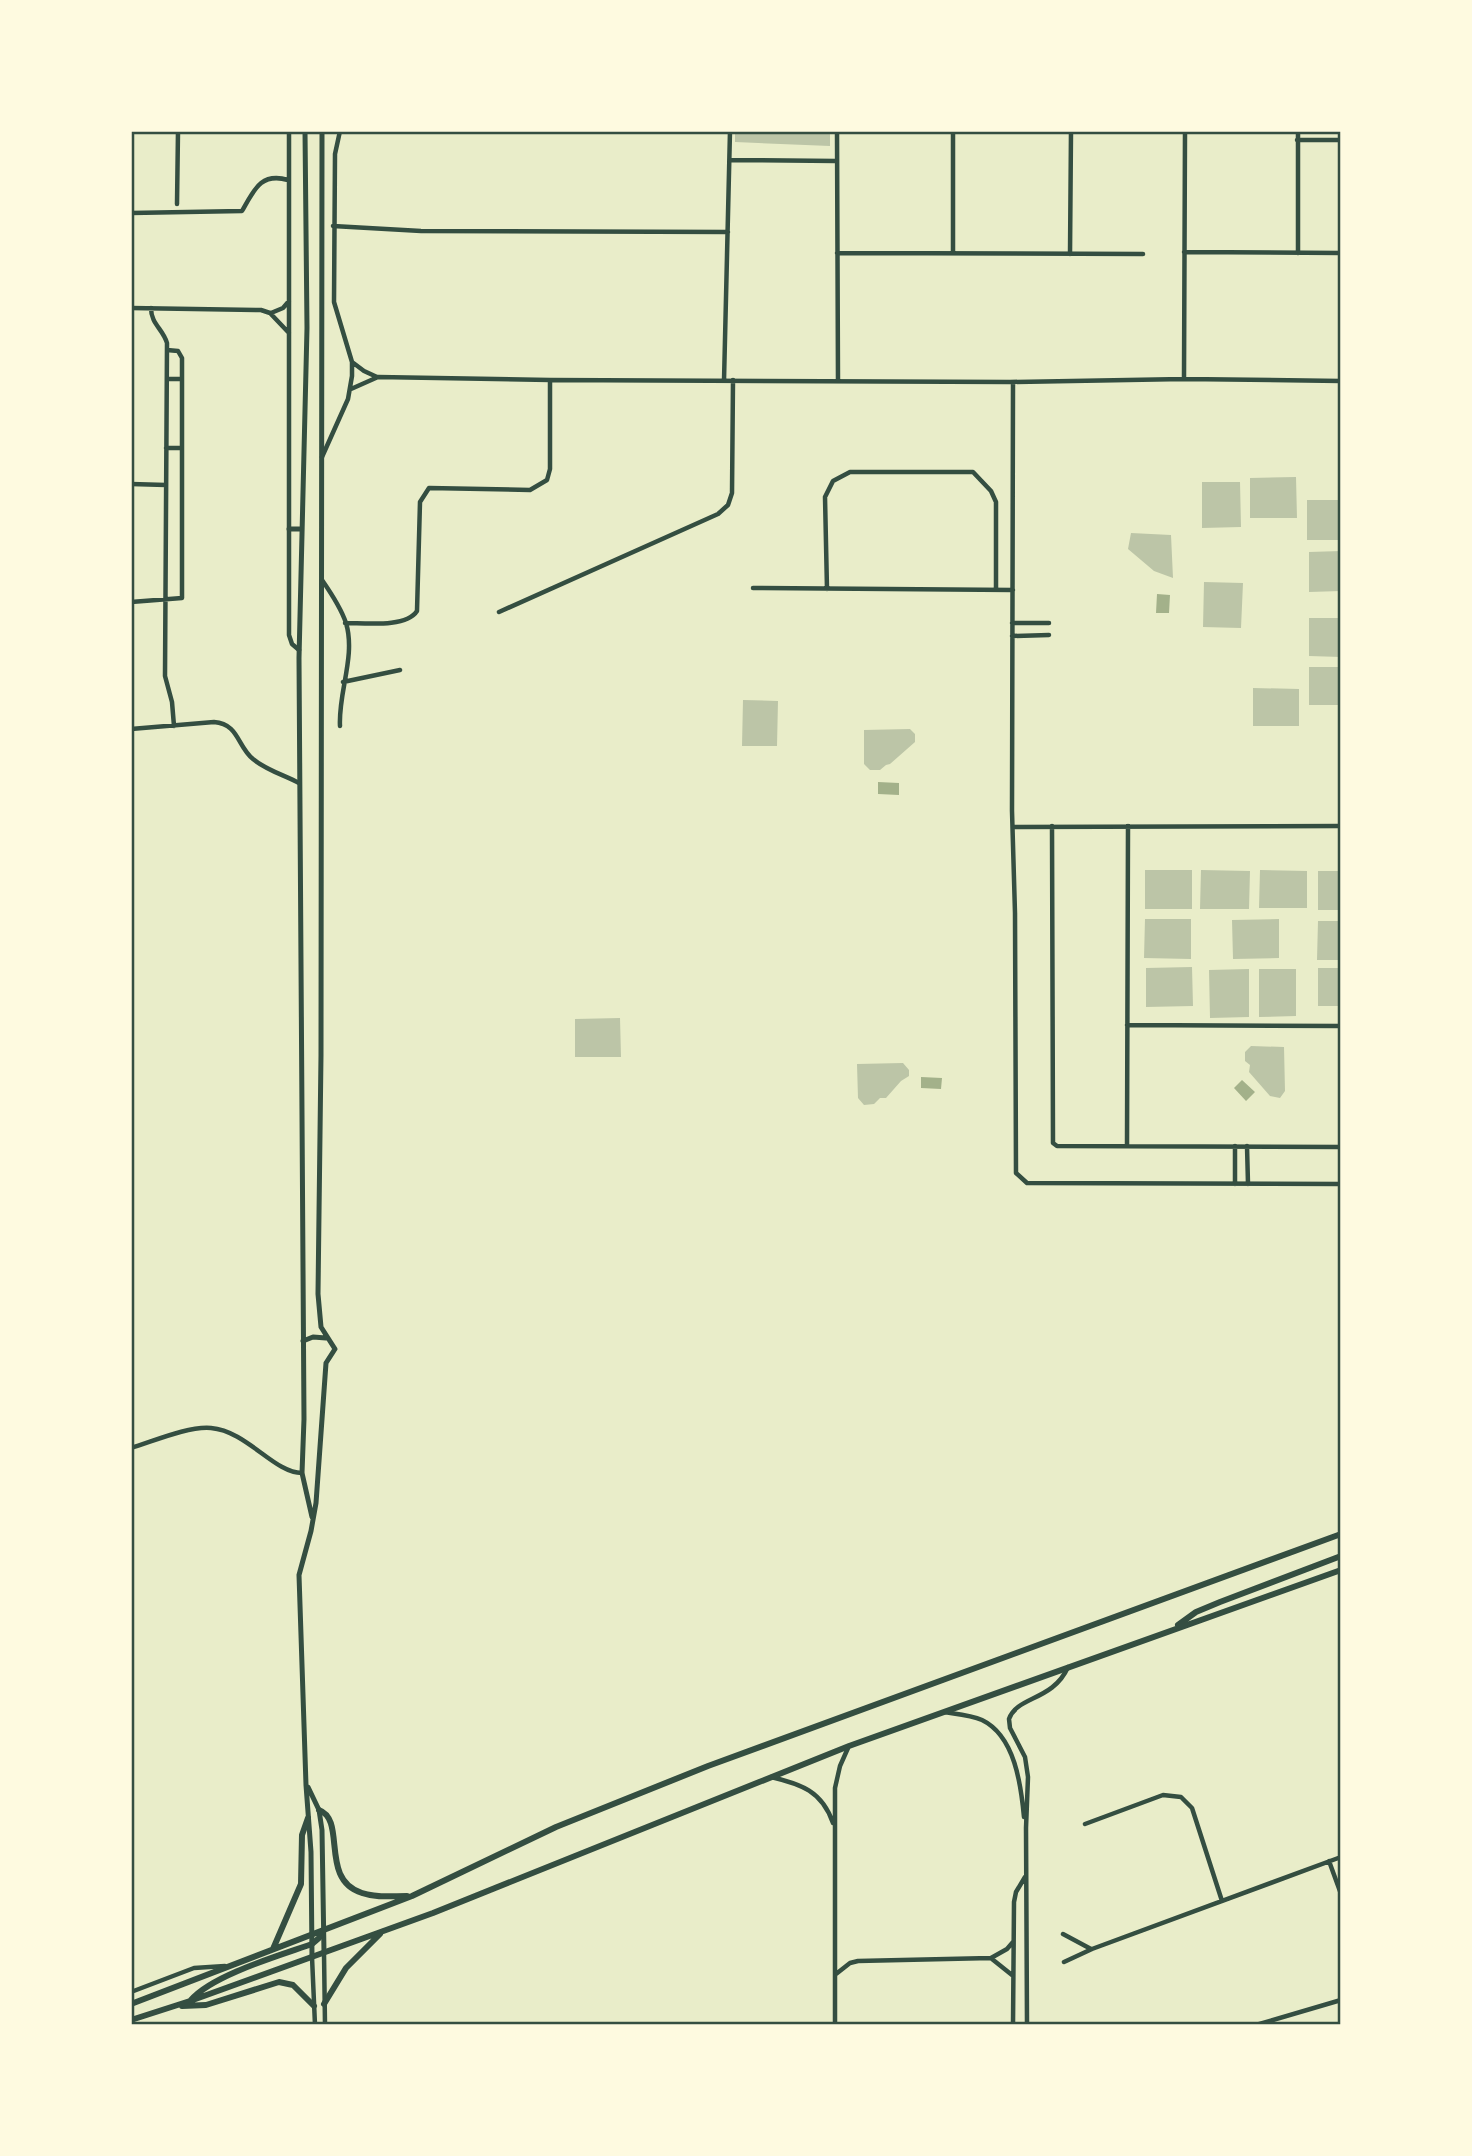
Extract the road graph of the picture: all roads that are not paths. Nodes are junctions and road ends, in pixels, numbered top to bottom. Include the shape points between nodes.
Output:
1 (178, 131) edge
2 (289, 131) edge
3 (305, 131) edge
4 (322, 131) edge
5 (340, 131) edge
6 (730, 131) edge
7 (837, 131) edge
8 (953, 131) edge
9 (1071, 131) edge
10 (1185, 131) edge
11 (1298, 131) edge
12 (1297, 140) junction
13 (1341, 140) edge
14 (730, 160) junction
15 (836, 161) junction
16 (289, 180) junction
17 (177, 204) dead end
18 (131, 213) edge
19 (333, 226) junction
20 (728, 232) junction
21 (837, 253) junction
22 (953, 253) junction
23 (1184, 253) junction
24 (1298, 253) junction
25 (1341, 253) edge
26 (1070, 254) junction
27 (1143, 254) dead end
28 (289, 301) junction
29 (131, 308) edge
30 (151, 308) junction
31 (271, 313) junction
32 (289, 334) junction
33 (167, 350) junction
34 (352, 362) junction
35 (378, 377) junction
36 (167, 379) junction
37 (182, 379) junction
38 (1184, 379) junction
39 (550, 380) junction
40 (733, 380) junction
41 (724, 381) junction
42 (838, 381) junction
43 (1341, 381) edge
44 (1013, 382) junction
45 (351, 389) junction
46 (166, 448) junction
47 (182, 448) junction
48 (320, 460) junction
49 (131, 484) edge
50 (166, 485) junction
51 (289, 529) junction
52 (302, 529) junction
53 (321, 578) junction
54 (753, 588) dead end
55 (827, 589) junction
56 (996, 590) junction
57 (1013, 590) junction
58 (166, 599) junction
59 (131, 601) edge
60 (499, 612) dead end
61 (345, 623) junction
62 (1012, 623) junction
63 (1049, 623) dead end
64 (1049, 635) dead end
65 (1012, 636) junction
66 (299, 650) junction
67 (401, 670) dead end
68 (344, 682) junction
69 (174, 726) junction
70 (340, 726) dead end
71 (131, 729) edge
72 (299, 783) junction
73 (1341, 825) edge
74 (1052, 826) junction
75 (1128, 826) junction
76 (1013, 827) junction
77 (1127, 1025) junction
78 (1341, 1026) edge
79 (1127, 1146) junction
80 (1235, 1146) junction
81 (1247, 1146) junction
82 (1341, 1147) edge
83 (1235, 1184) junction
84 (1248, 1184) junction
85 (1341, 1184) edge
86 (329, 1339) junction
87 (303, 1341) junction
88 (131, 1448) edge
89 (317, 1465) junction
90 (302, 1472) junction
91 (312, 1524) junction
92 (1341, 1534) edge
93 (1341, 1556) edge
94 (1341, 1570) edge
95 (1174, 1628) junction
96 (1069, 1666) junction
97 (942, 1712) junction
98 (849, 1746) junction
99 (770, 1777) junction
100 (306, 1785) junction
101 (318, 1810) junction
102 (308, 1818) junction
103 (1085, 1824) dead end
104 (834, 1828) junction
105 (1026, 1828) junction
106 (1341, 1857) edge
107 (1329, 1861) junction
108 (1026, 1876) junction
109 (1341, 1894) edge
110 (412, 1896) junction
111 (1222, 1901) junction
112 (324, 1930) junction
113 (384, 1931) junction
114 (312, 1934) junction
115 (1063, 1934) dead end
116 (1013, 1942) junction
117 (312, 1944) junction
118 (273, 1949) junction
119 (1092, 1949) junction
120 (324, 1953) junction
121 (313, 1957) junction
122 (991, 1958) junction
123 (1064, 1962) dead end
124 (229, 1966) junction
125 (836, 1975) junction
126 (1013, 1975) junction
127 (131, 1992) edge
128 (1341, 2000) edge
129 (190, 2001) junction
130 (131, 2004) edge
131 (324, 2004) junction
132 (176, 2005) junction
133 (314, 2006) junction
134 (131, 2020) edge
135 (314, 2025) edge
136 (325, 2025) edge
137 (835, 2025) edge
138 (1013, 2025) edge
139 (1027, 2025) edge
140 (1256, 2025) edge

1 - 17 street
2 - 16 street
3 - 52 street
4 - 48 street
5 - 19 street
6 - 14 street
7 - 15 street
8 - 22 street
9 - 26 street
10 - 23 street
11 - 12 street
12 - 13 street
12 - 24 street
14 - 15 street
14 - 20 street
15 - 21 street
16 - 18 street via 266,179 242,211
16 - 28 street
19 - 20 street via 421,232
19 - 34 street via 334,302
20 - 41 street
21 - 22 street
21 - 42 street
22 - 26 street
23 - 24 street
23 - 38 street
24 - 25 street
26 - 27 street
28 - 31 street
28 - 32 street
29 - 30 street
30 - 31 street
30 - 33 street
31 - 32 street
32 - 51 street
33 - 36 street
33 - 37 street via 182,355
34 - 35 street
34 - 45 street
35 - 39 street
35 - 45 street
36 - 37 street
36 - 46 street
37 - 47 street
38 - 43 street
38 - 44 street
39 - 41 street
39 - 61 street via 547,480 530,490 429,488 421,496 419,604 414,616 404,621
40 - 41 street
40 - 42 street
40 - 60 street via 732,493 722,511
42 - 44 street
44 - 57 street
45 - 48 street
46 - 47 street
46 - 50 street
47 - 58 street via 183,598
48 - 53 street
49 - 50 street
50 - 58 street
51 - 52 street
51 - 66 street via 289,635
52 - 66 street
53 - 61 street
53 - 86 street via 318,1294 321,1327
54 - 55 street
55 - 56 street
55 - 56 street via 825,497 834,481 850,472 973,472 996,502
56 - 57 street
57 - 62 street
58 - 59 street
58 - 69 street via 164,676
61 - 68 street
62 - 63 street
62 - 65 street
64 - 65 street
65 - 76 street
66 - 72 street
67 - 68 street
68 - 70 street
69 - 71 street
69 - 72 street via 224,724 256,761
72 - 87 street
73 - 75 street
74 - 75 street
74 - 76 street
74 - 79 street via 1052,1140 1057,1146
75 - 77 street
76 - 83 street via 1016,1173 1027,1183
77 - 78 street
77 - 79 street
79 - 80 street
80 - 81 street
80 - 83 street
81 - 82 street
81 - 84 street
83 - 84 street
84 - 85 street
86 - 87 street
86 - 89 street via 335,1349 326,1363
87 - 90 street
88 - 90 street via 212,1428 233,1433 291,1471
89 - 90 street
89 - 91 street
90 - 91 street
91 - 100 street via 299,1575
92 - 110 main road via 708,1766 556,1827
93 - 95 main road via 1196,1612
94 - 95 main road
95 - 96 main road
96 - 97 main road
96 - 105 street via 1056,1686 1018,1706 1009,1718 1027,1767
97 - 98 main road
97 - 105 street via 982,1720 1002,1736 1017,1776
98 - 99 main road
98 - 104 street via 837,1777
99 - 104 street via 811,1790 824,1803
99 - 113 main road
100 - 101 street
100 - 102 street
101 - 110 main road via 329,1819 337,1868 352,1889 372,1895
101 - 112 street
102 - 114 street
102 - 118 main road via 302,1835 300,1884
103 - 111 street via 1163,1795 1181,1797 1192,1808
104 - 125 street
105 - 108 street
106 - 107 street
107 - 109 street
107 - 111 street
108 - 116 street via 1016,1892
108 - 139 street
110 - 112 main road
111 - 119 street
112 - 114 main road
112 - 117 main road
112 - 120 street
113 - 120 main road
113 - 131 main road via 346,1968
114 - 117 street
114 - 118 main road
115 - 119 street
116 - 122 street
116 - 126 street
117 - 121 street
117 - 129 main road via 214,1982
118 - 124 main road
119 - 123 street
120 - 121 main road
120 - 131 street
121 - 129 main road
121 - 133 street
122 - 125 street via 858,1961
122 - 126 street
124 - 127 street via 194,1968
124 - 130 main road
125 - 137 street
126 - 138 street
128 - 140 street
129 - 132 main road
131 - 136 street
132 - 133 main road via 206,2005 279,1982 293,1985
132 - 134 main road
133 - 135 street

